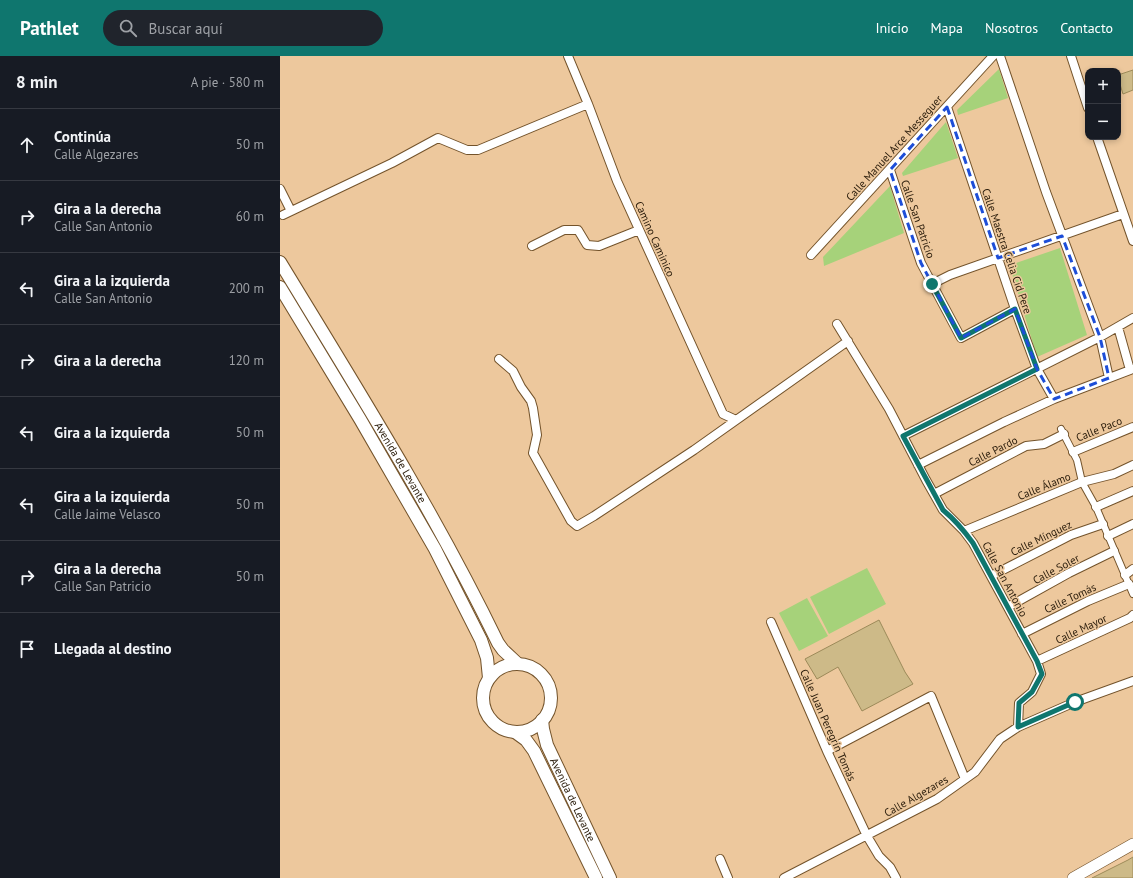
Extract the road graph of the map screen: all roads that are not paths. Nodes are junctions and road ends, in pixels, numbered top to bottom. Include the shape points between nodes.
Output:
1 (568, 56) edge
2 (993, 56) edge
3 (1000, 56) edge
4 (1071, 56) edge
5 (588, 104) junction
6 (1087, 104) edge
7 (947, 107) junction
8 (1099, 140) edge
9 (890, 170) junction
10 (280, 189) edge
11 (291, 211) junction
12 (1123, 214) junction
13 (283, 215) dead end
14 (639, 230) junction
15 (1062, 236) junction
16 (1133, 241) edge
17 (532, 246) dead end
18 (812, 255) dead end
19 (998, 258) junction
20 (280, 262) edge
21 (932, 284) junction
22 (280, 287) edge
23 (1015, 309) junction
24 (1133, 318) edge
25 (837, 324) dead end
26 (1118, 326) junction
27 (1100, 337) junction
28 (848, 341) junction
29 (498, 359) dead end
30 (1037, 369) junction
31 (1132, 369) edge
32 (1109, 378) junction
33 (1054, 399) junction
34 (736, 420) junction
35 (1133, 428) edge
36 (1063, 431) joint
37 (903, 436) junction
38 (1073, 452) junction
39 (918, 465) junction
40 (1133, 465) edge
41 (1082, 482) junction
42 (1133, 491) edge
43 (934, 494) junction
44 (1096, 507) junction
45 (1103, 524) junction
46 (1133, 524) edge
47 (964, 531) junction
48 (1108, 536) junction
49 (1114, 551) junction
50 (1133, 569) edge
51 (1125, 575) junction
52 (991, 576) junction
53 (1129, 584) junction
54 (1133, 594) edge
55 (1008, 607) junction
56 (1133, 615) edge
57 (771, 622) dead end
58 (1022, 634) junction
59 (1037, 661) junction
60 (518, 664) junction
61 (489, 678) junction
62 (1133, 681) edge
63 (542, 720) junction
64 (1018, 727) junction
65 (515, 732) junction
66 (827, 751) junction
67 (965, 779) junction
68 (867, 836) junction
69 (1133, 844) edge
70 (720, 859) dead end
71 (596, 878) edge
72 (610, 878) edge
73 (728, 878) edge
74 (785, 878) edge
75 (896, 878) edge
76 (1073, 878) edge

1 - 5 street, Camino Caminico
2 - 7 street, Calle Manuel Arce Messeguer
3 - 15 street
4 - 6 street
5 - 11 street via 478,150 467,150 438,138
5 - 14 street, Camino Caminico via 617,181
7 - 9 street, Calle Manuel Arce Messeguer
7 - 19 street, Calle Maestra Celia Cid Pere
8 - 12 street
9 - 18 street, Calle Manuel Arce Messeguer
9 - 21 street, Calle San Patricio via 921,263
10 - 11 street
11 - 13 street
12 - 15 street
12 - 16 street
14 - 17 street via 599,246 587,245 578,230 564,230
14 - 34 street, Camino Caminico via 723,414
15 - 19 street
15 - 27 street
19 - 21 street
19 - 23 street, Calle Maestra Celia Cid Pere
20 - 60 main road, Avenida de Levante via 423,500 498,643
21 - 23 street, Calle San Patricio via 961,338
22 - 61 main road, Avenida de Levante via 434,548 481,640 487,658
23 - 30 street, Calle Maestra Celia Cid Pere
24 - 26 street
25 - 28 street, Calle San Antonio
26 - 27 street
26 - 31 street
27 - 30 street
27 - 32 street
28 - 34 street
28 - 37 street, Calle San Antonio
29 - 34 street via 513,371 531,401 537,434 533,452 571,521 577,526
30 - 33 street, Calle Maestra Celia Cid Pere
30 - 37 street
31 - 32 street
32 - 33 street
33 - 39 street
35 - 38 street, Calle Paco
36 - 38 street
36 - 43 street, Calle Pardo via 1044,444 1026,446
37 - 39 street, Calle San Antonio
38 - 41 street via 1078,460
39 - 43 street, Calle San Antonio
40 - 41 street, Calle Álamo via 1114,474
41 - 44 street
41 - 47 street, Calle Álamo
42 - 44 street
43 - 47 street, Calle San Antonio via 943,510
44 - 45 street
45 - 48 street
45 - 52 street, Calle Mínguez via 1071,535
46 - 48 street
47 - 52 street, Calle San Antonio
48 - 49 street
49 - 51 street
49 - 55 street, Calle Soler
50 - 51 street
51 - 53 street
52 - 55 street, Calle San Antonio
53 - 54 street
53 - 58 street, Calle Tomás
55 - 58 street, Calle San Antonio
56 - 59 street, Calle Mayor
57 - 66 street, Calle Juan Peregrín Tomás
58 - 59 street, Calle San Antonio
59 - 64 street, Calle San Antonio via 1042,674 1032,692 1019,703
60 - 61 main road via 498,669
60 - 63 main road via 536,670 548,684 550,703
61 - 65 main road via 483,695 486,712 498,726
62 - 64 street, Calle Algezares via 1075,702
63 - 65 main road via 533,728
63 - 72 main road, Avenida de Levante via 547,745
64 - 67 street, Calle Algezares via 1000,739 975,772
65 - 71 main road, Avenida de Levante via 526,740 534,751
66 - 67 street via 931,696
66 - 68 street, Calle Juan Peregrín Tomás
67 - 68 street, Calle Algezares via 937,799
68 - 74 street, Calle Algezares
68 - 75 street, Calle Juan Peregrín Tomás via 878,856 890,867
69 - 76 main road
70 - 73 street

